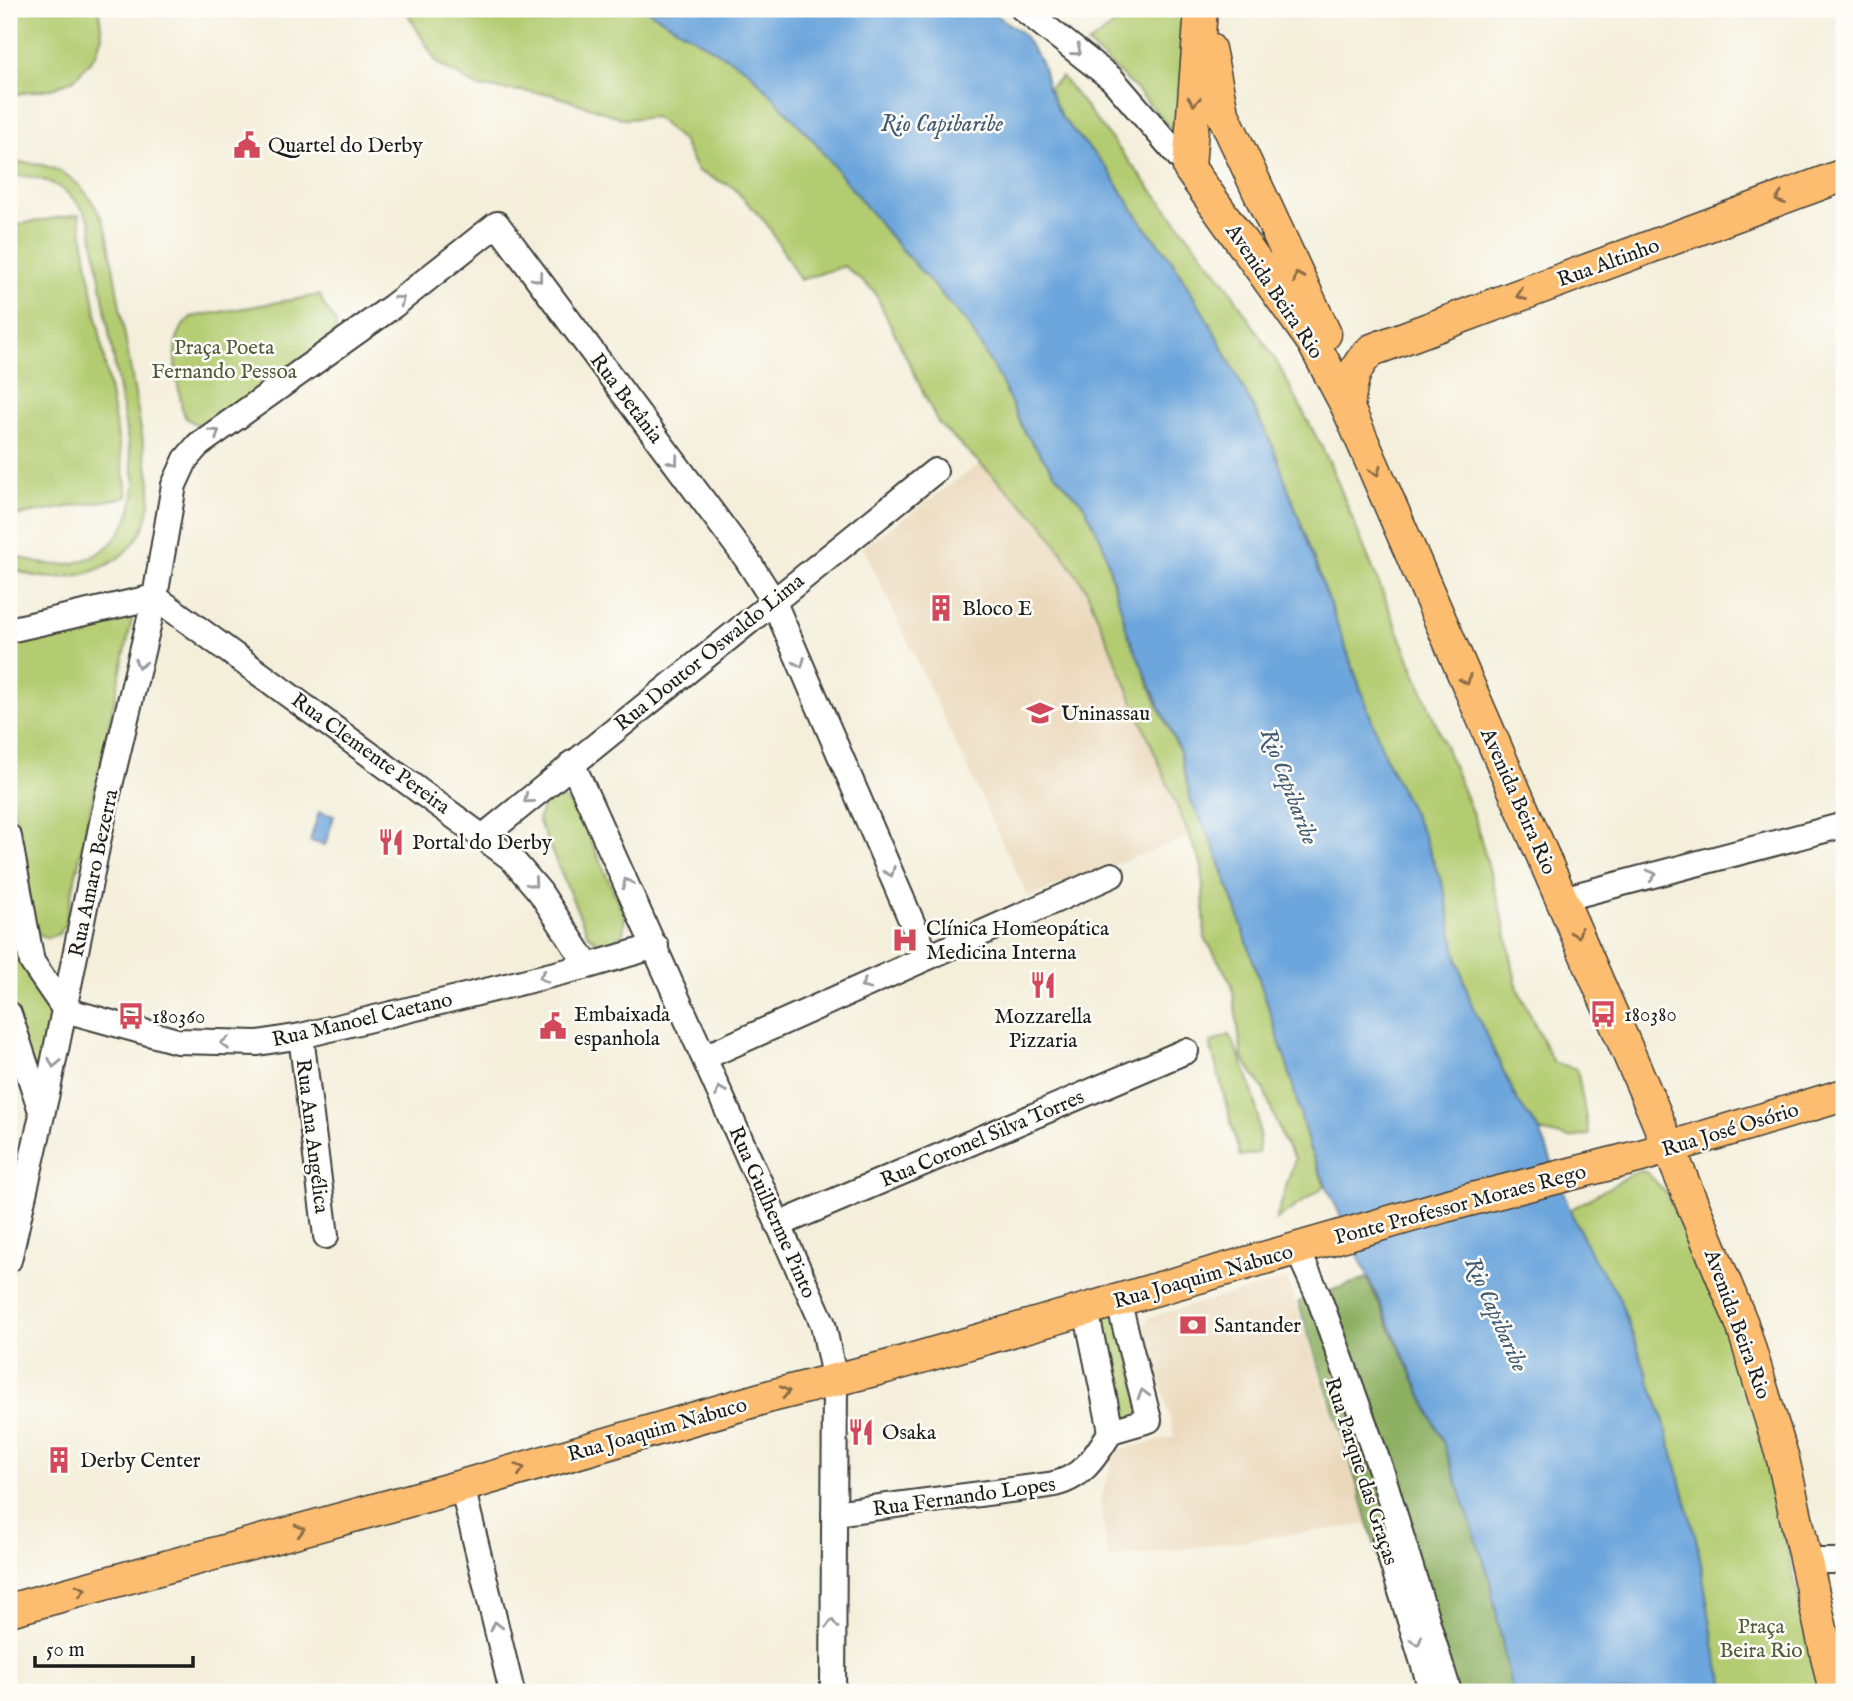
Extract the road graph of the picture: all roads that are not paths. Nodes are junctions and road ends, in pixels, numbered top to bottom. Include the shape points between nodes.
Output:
1 (1023, 9) edge
2 (1202, 9) edge
3 (1189, 168) junction
4 (1844, 175) edge
5 (1372, 350) junction
6 (1349, 408) junction
7 (935, 471) dead end
8 (174, 485) joint
9 (155, 597) junction
10 (772, 600) junction
11 (9, 630) edge
12 (572, 763) junction
13 (1844, 825) edge
14 (484, 836) junction
15 (9, 837) edge
16 (1112, 875) dead end
17 (1562, 899) junction
18 (656, 946) junction
19 (927, 957) junction
20 (20, 958) edge
21 (588, 966) junction
22 (65, 1010) junction
23 (9, 1014) edge
24 (301, 1036) junction
25 (1186, 1051) dead end
26 (705, 1057) junction
27 (1844, 1095) edge
28 (1652, 1107) junction
29 (42, 1115) junction
30 (1707, 1136) junction
31 (1669, 1148) junction
32 (1605, 1165) junction
33 (1688, 1192) junction
34 (778, 1224) junction
35 (326, 1236) dead end
36 (1295, 1250) junction
37 (9, 1260) edge
38 (1118, 1300) junction
39 (1086, 1310) junction
40 (835, 1381) junction
41 (1111, 1431) junction
42 (462, 1486) junction
43 (834, 1513) junction
44 (1807, 1561) junction
45 (1844, 1561) edge
46 (11, 1608) edge
47 (512, 1692) edge
48 (833, 1692) edge
49 (1432, 1692) edge
50 (1449, 1692) edge
51 (1835, 1692) edge

1 -> 3 street, Avenida Beira Rio via 1112,79
2 -> 3 main road
5 -> 2 main road via 1334,346 1326,338 1222,112
3 - 6 main road, Avenida Beira Rio via 1313,342
4 -> 5 main road, Rua Altinho
5 - 6 main road via 1353,374
6 -> 17 main road, Avenida Beira Rio
7 - 10 street, Rua Doutor Oswaldo Lima
8 - 9 street, Rua Amaro Bezerra
8 -> 10 street, Rua Betânia via 186,458 198,445 393,306 497,224 747,558
9 - 11 street
9 - 14 street, Rua Clemente Pereira
9 -> 22 street, Rua Amaro Bezerra via 107,798
10 - 12 street, Rua Doutor Oswaldo Lima
10 -> 19 street, Rua Betânia
12 -> 14 street, Rua Doutor Oswaldo Lima
18 -> 12 street, Rua Guilherme Pinto
17 -> 13 street
14 -> 21 street, Rua Clemente Pereira via 511,858 540,892
15 - 20 street
16 - 19 street
17 -> 28 main road, Avenida Beira Rio
18 - 21 street, Rua Manoel Caetano
18 - 26 street, Rua Guilherme Pinto
19 -> 26 street
20 - 22 street
21 -> 24 street, Rua Manoel Caetano
24 -> 22 street, Rua Manoel Caetano via 258,1043 177,1041
22 -> 29 street, Rua Amaro Bezerra
23 - 29 street
24 - 35 street, Rua Ana Angélica
25 - 34 street, Rua Coronel Silva Torres
34 -> 26 street, Rua Guilherme Pinto
27 - 30 main road, Rua José Osório
28 - 30 main road
28 - 31 main road, Avenida Beira Rio
28 - 32 main road via 1645,1129
29 - 37 street, Rua Amaro Bezerra
30 - 31 main road, Rua José Osório
30 - 33 main road via 1688,1157
31 - 32 main road, Rua José Osório
31 - 33 main road, Avenida Beira Rio
32 - 36 main road, Ponte Professor Moraes Rego
33 - 44 main road, Avenida Beira Rio via 1742,1324 1783,1459
34 - 40 street, Rua Guilherme Pinto via 823,1324
36 - 38 main road, Rua Joaquim Nabuco
36 -> 49 street, Rua Parque das Graças via 1305,1300 1353,1434
36 - 50 street via 1318,1295 1382,1473
38 - 39 main road, Rua Joaquim Nabuco
41 -> 38 street via 1149,1420
39 - 40 main road, Rua Joaquim Nabuco
39 - 41 street
42 -> 40 main road, Rua Joaquim Nabuco
40 - 43 street, Rua Guilherme Pinto
41 - 43 street, Rua Fernando Lopes via 1084,1470 1065,1483
46 -> 42 main road, Rua Joaquim Nabuco
47 -> 42 street
48 -> 43 street, Rua Guilherme Pinto
44 - 45 street
44 - 51 main road, Avenida Beira Rio

